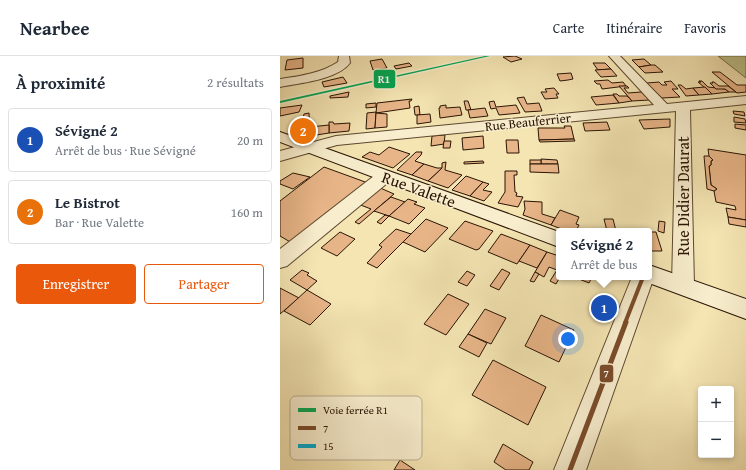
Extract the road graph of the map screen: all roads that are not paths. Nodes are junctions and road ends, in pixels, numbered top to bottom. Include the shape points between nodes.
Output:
1 (344, 56) edge
2 (619, 56) edge
3 (280, 83) edge
4 (746, 100) edge
5 (683, 106) junction
6 (664, 108) junction
7 (280, 137) edge
8 (310, 148) junction
9 (280, 156) edge
10 (385, 176) junction
11 (556, 239) edge
12 (280, 260) edge
13 (652, 275) edge
14 (642, 280) edge
15 (683, 285) junction
16 (746, 309) edge
17 (570, 470) edge

1 - 3 street via 344,63 336,70
2 - 6 street
4 - 5 street, Rue Beauferrier
5 - 6 street, Rue Beauferrier
5 - 15 street, Rue Didier Daurat
6 - 8 street, Rue Beauferrier via 336,141
7 - 8 main road, Rue Valette
8 - 9 street, Rue Beauferrier
8 - 10 main road, Rue Valette
10 - 11 main road, Rue Valette
10 - 12 street
13 - 15 main road
14 - 17 street
15 - 16 main road

